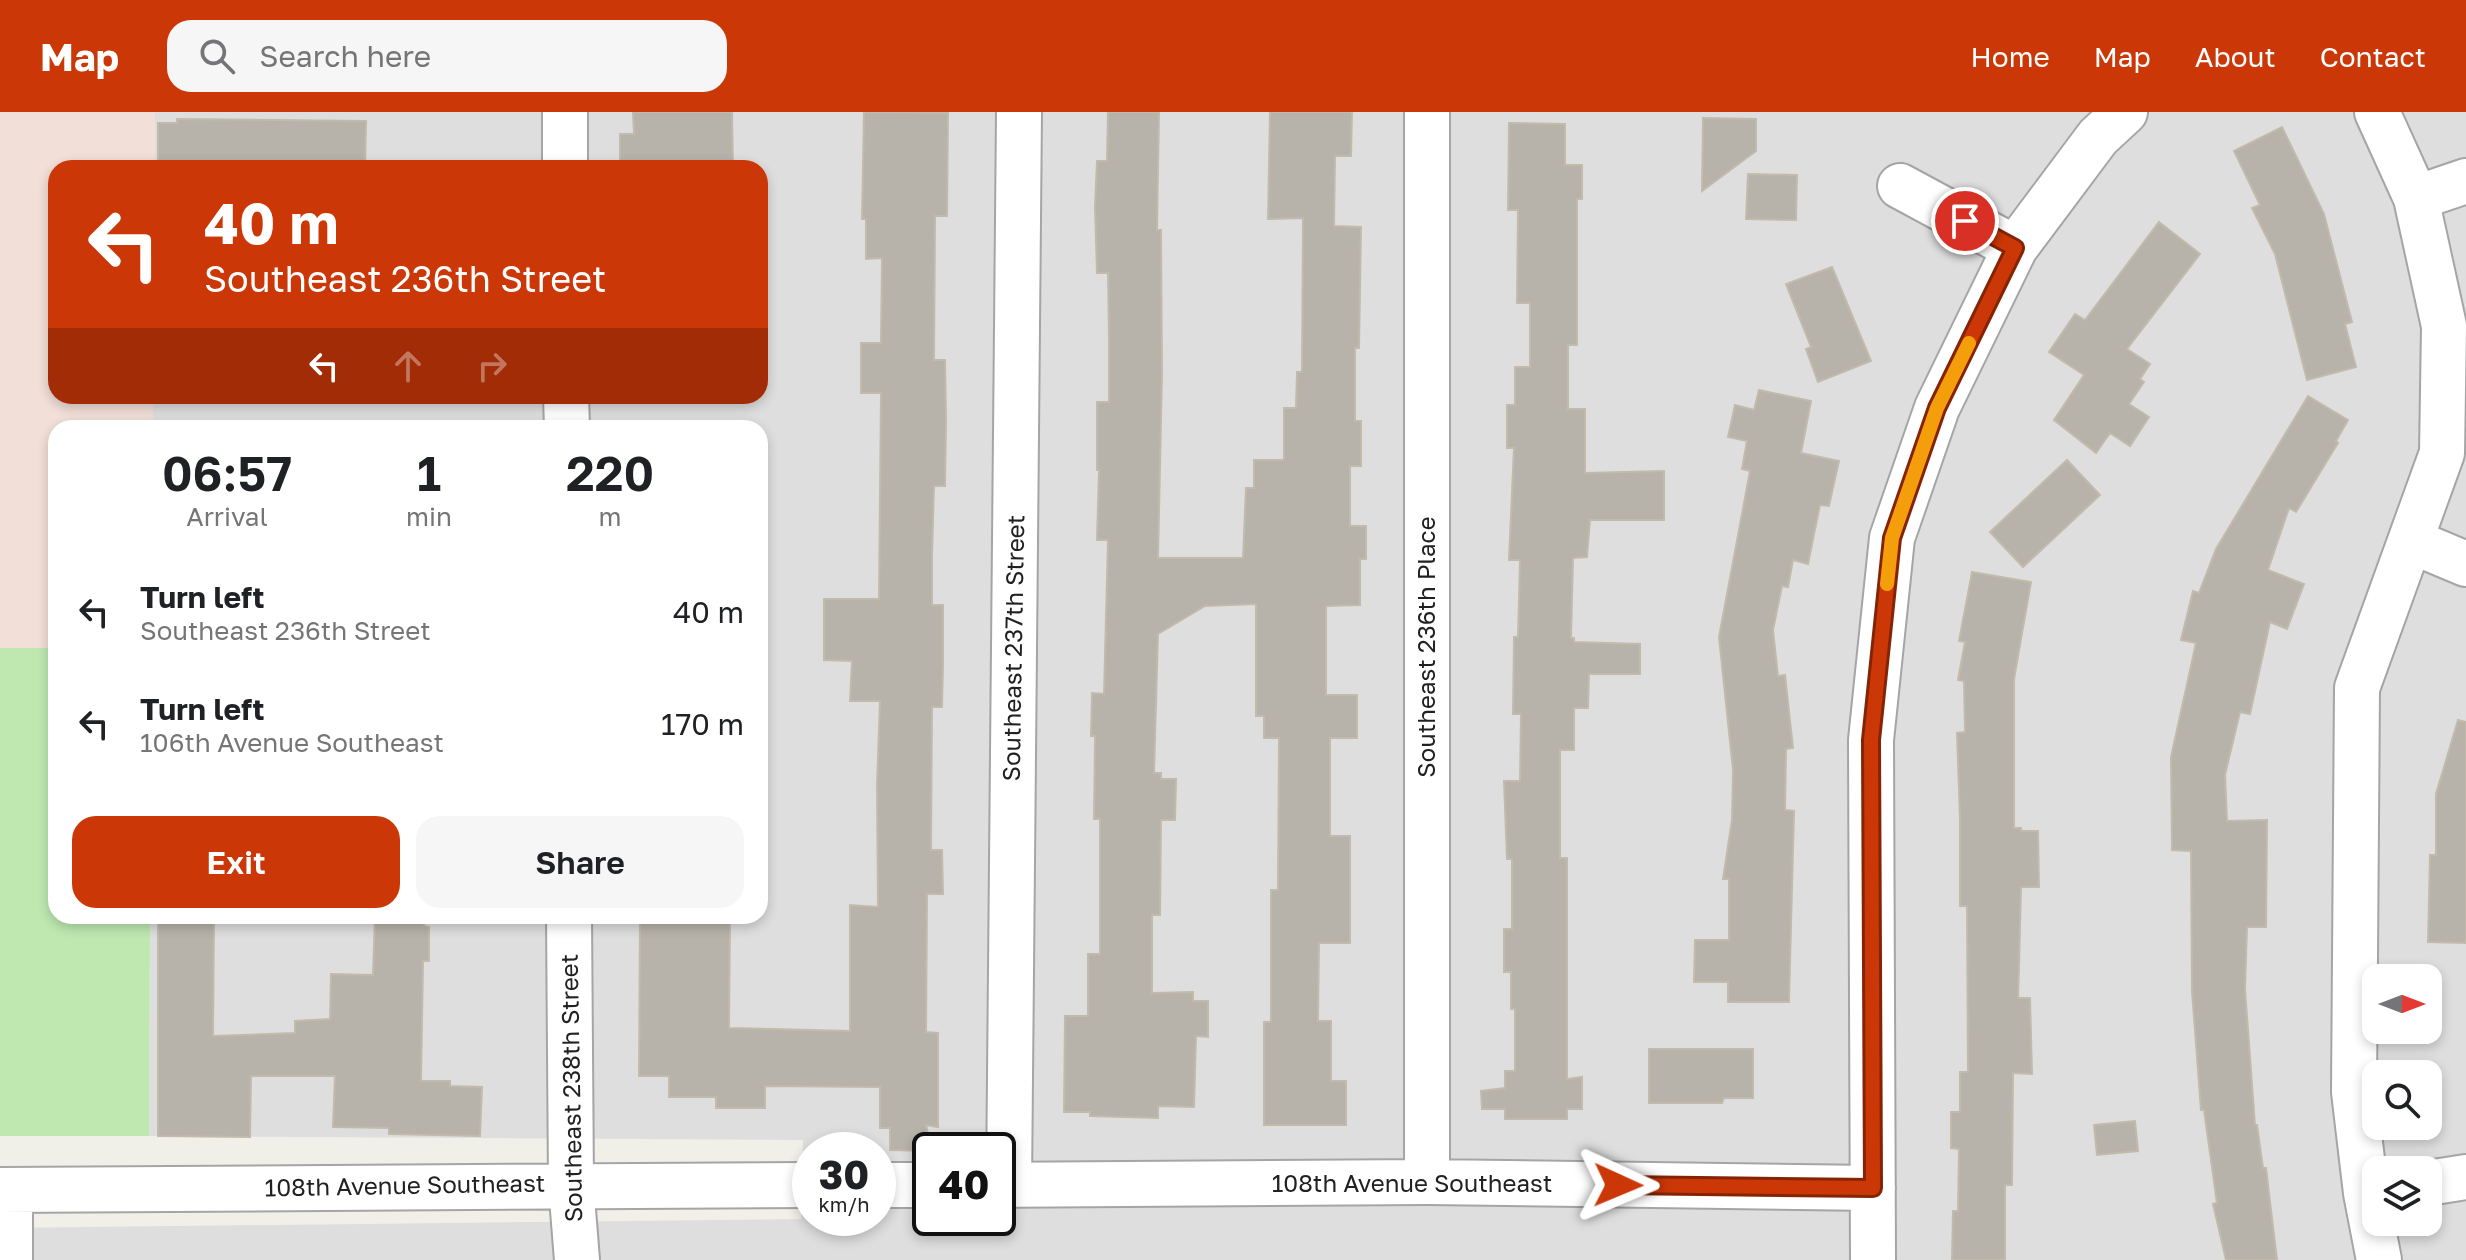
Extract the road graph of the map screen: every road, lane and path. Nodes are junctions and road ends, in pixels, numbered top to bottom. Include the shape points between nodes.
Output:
1 (565, 112) edge
2 (1019, 112) edge
3 (1427, 112) edge
4 (2125, 112) edge
5 (2377, 112) edge
6 (565, 160) edge
7 (2466, 181) edge
8 (1900, 186) dead end
9 (2416, 198) junction
10 (2015, 248) junction
11 (2411, 541) junction
12 (2466, 564) edge
13 (569, 924) edge
14 (1004, 1132) edge
15 (2365, 1156) edge
16 (2466, 1177) edge
17 (2442, 1181) edge
18 (1427, 1182) junction
19 (571, 1185) junction
20 (792, 1185) edge
21 (1016, 1185) edge
22 (1873, 1188) junction
23 (5, 1190) edge
24 (2376, 1236) edge
25 (10, 1260) edge
26 (577, 1260) edge
27 (1873, 1260) edge
28 (2379, 1260) edge

1 - 6 street
2 - 14 street, Southeast 237th Street
3 - 18 street, Southeast 236th Place
4 - 10 street via 2098,137
5 - 9 street
7 - 9 street
8 - 10 street
9 - 11 street via 2444,326 2442,453
10 - 22 street via 1937,408 1892,538 1871,740
11 - 12 street
11 - 15 street via 2357,688 2354,1092
13 - 19 street, Southeast 238th Street
16 - 17 street
18 - 21 street, 108th Avenue Southeast
18 - 22 street, 108th Avenue Southeast
19 - 20 street, 108th Avenue Southeast
19 - 23 street, 108th Avenue Southeast
19 - 26 street, Southeast 238th Street
22 - 27 street
23 - 25 street
24 - 28 street

